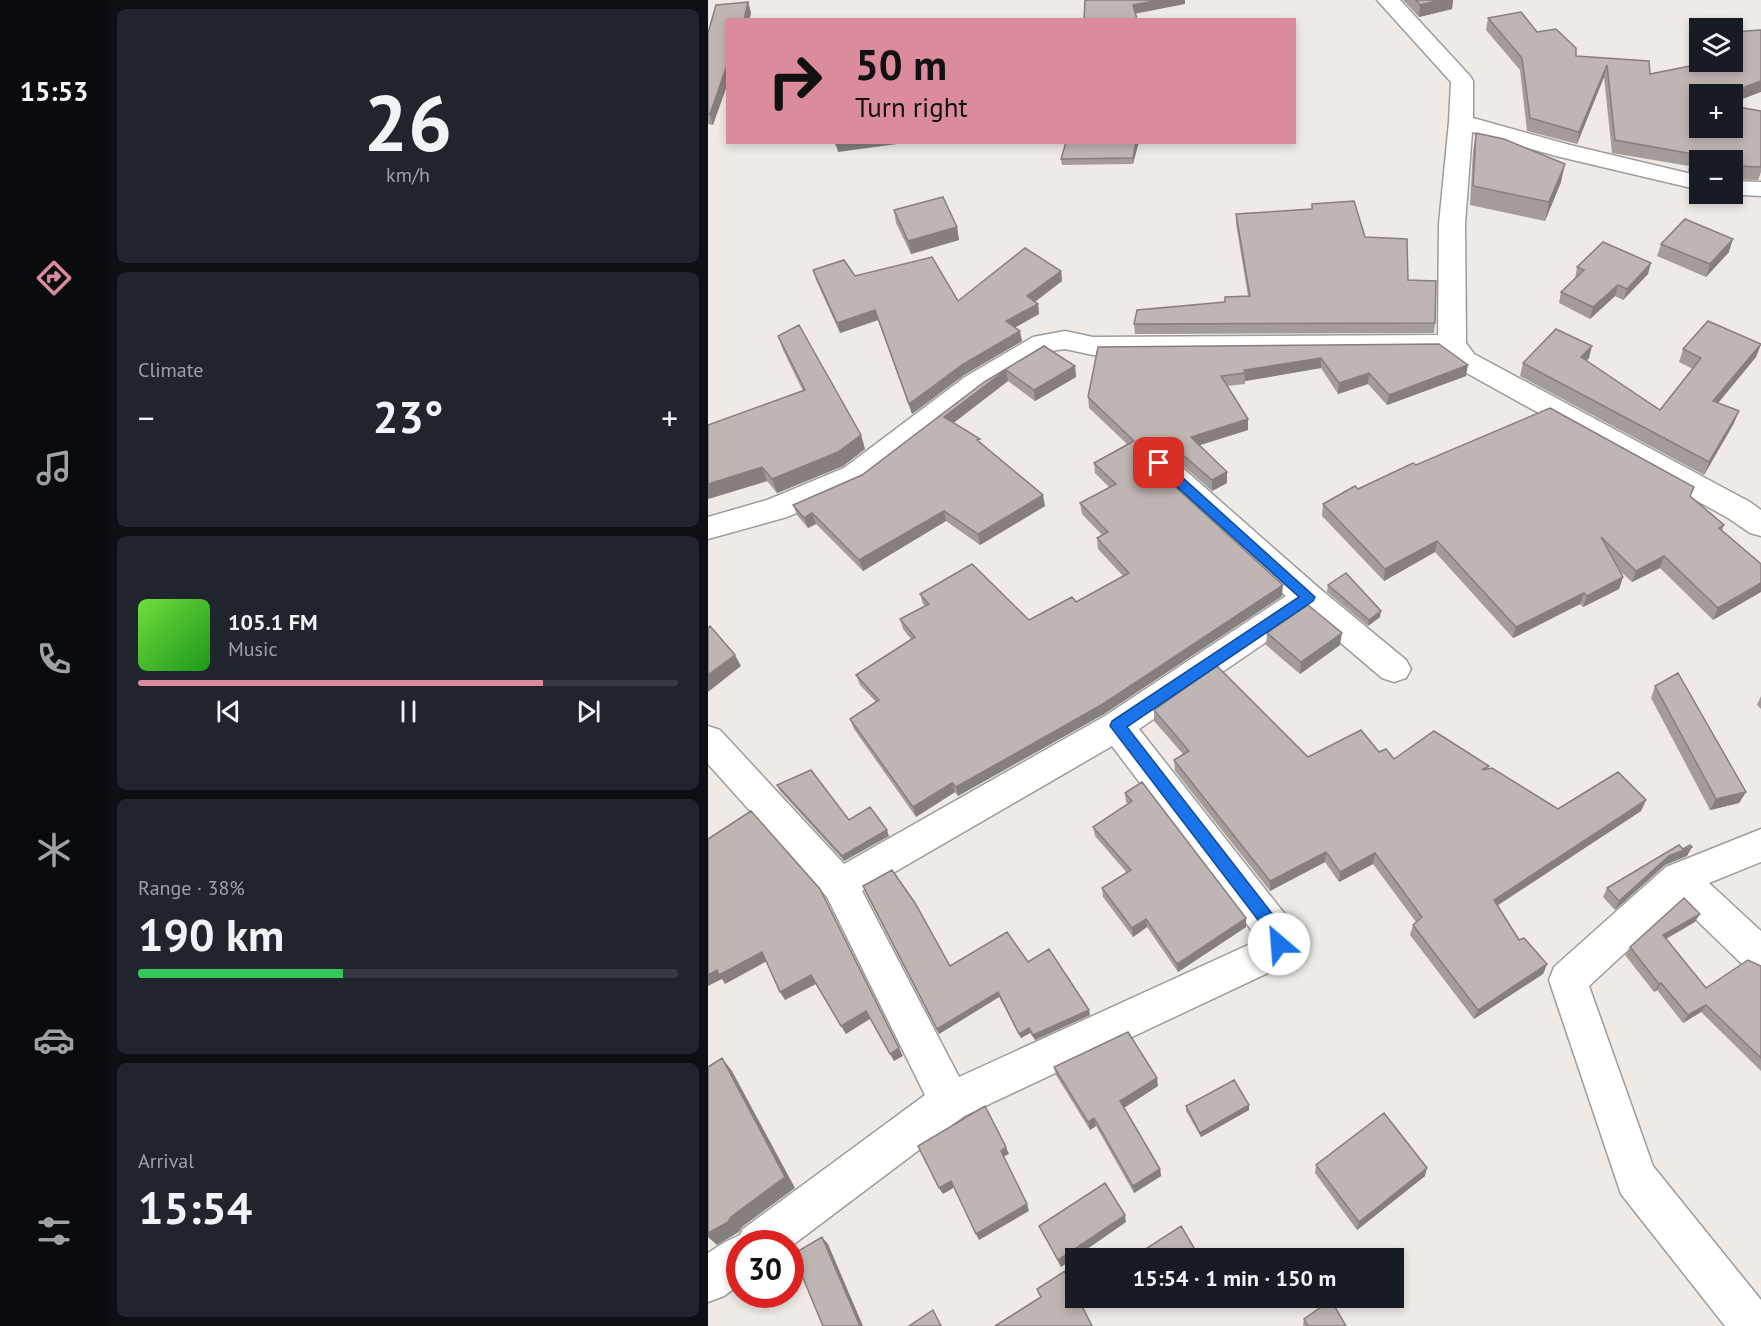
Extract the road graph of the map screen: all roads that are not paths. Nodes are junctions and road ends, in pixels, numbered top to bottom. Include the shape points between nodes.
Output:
1 (1388, 0) edge
2 (1461, 122) junction
3 (1689, 180) edge
4 (1743, 188) edge
5 (1761, 189) edge
6 (1452, 344) junction
7 (1159, 463) dead end
8 (1761, 525) edge
9 (708, 528) edge
10 (1308, 597) junction
11 (1394, 669) dead end
12 (1117, 726) junction
13 (708, 740) edge
14 (1761, 845) edge
15 (1679, 879) junction
16 (840, 885) junction
17 (1761, 956) edge
18 (950, 1102) junction
19 (777, 1230) edge
20 (726, 1267) edge
21 (708, 1280) edge
22 (1753, 1326) edge

1 - 2 street via 1462,81
2 - 3 street
2 - 6 street via 1452,224
4 - 5 street
6 - 8 street via 1464,360
6 - 9 street via 1093,346 1065,340 1043,343 975,384 854,476 776,509
7 - 10 street
10 - 11 street
10 - 12 street
12 - 16 street
12 - 18 street via 1278,934 1279,944 1273,952
13 - 16 street
14 - 15 street
15 - 17 street
15 - 22 street via 1568,980 1636,1179
16 - 18 street
18 - 19 street
20 - 21 street

